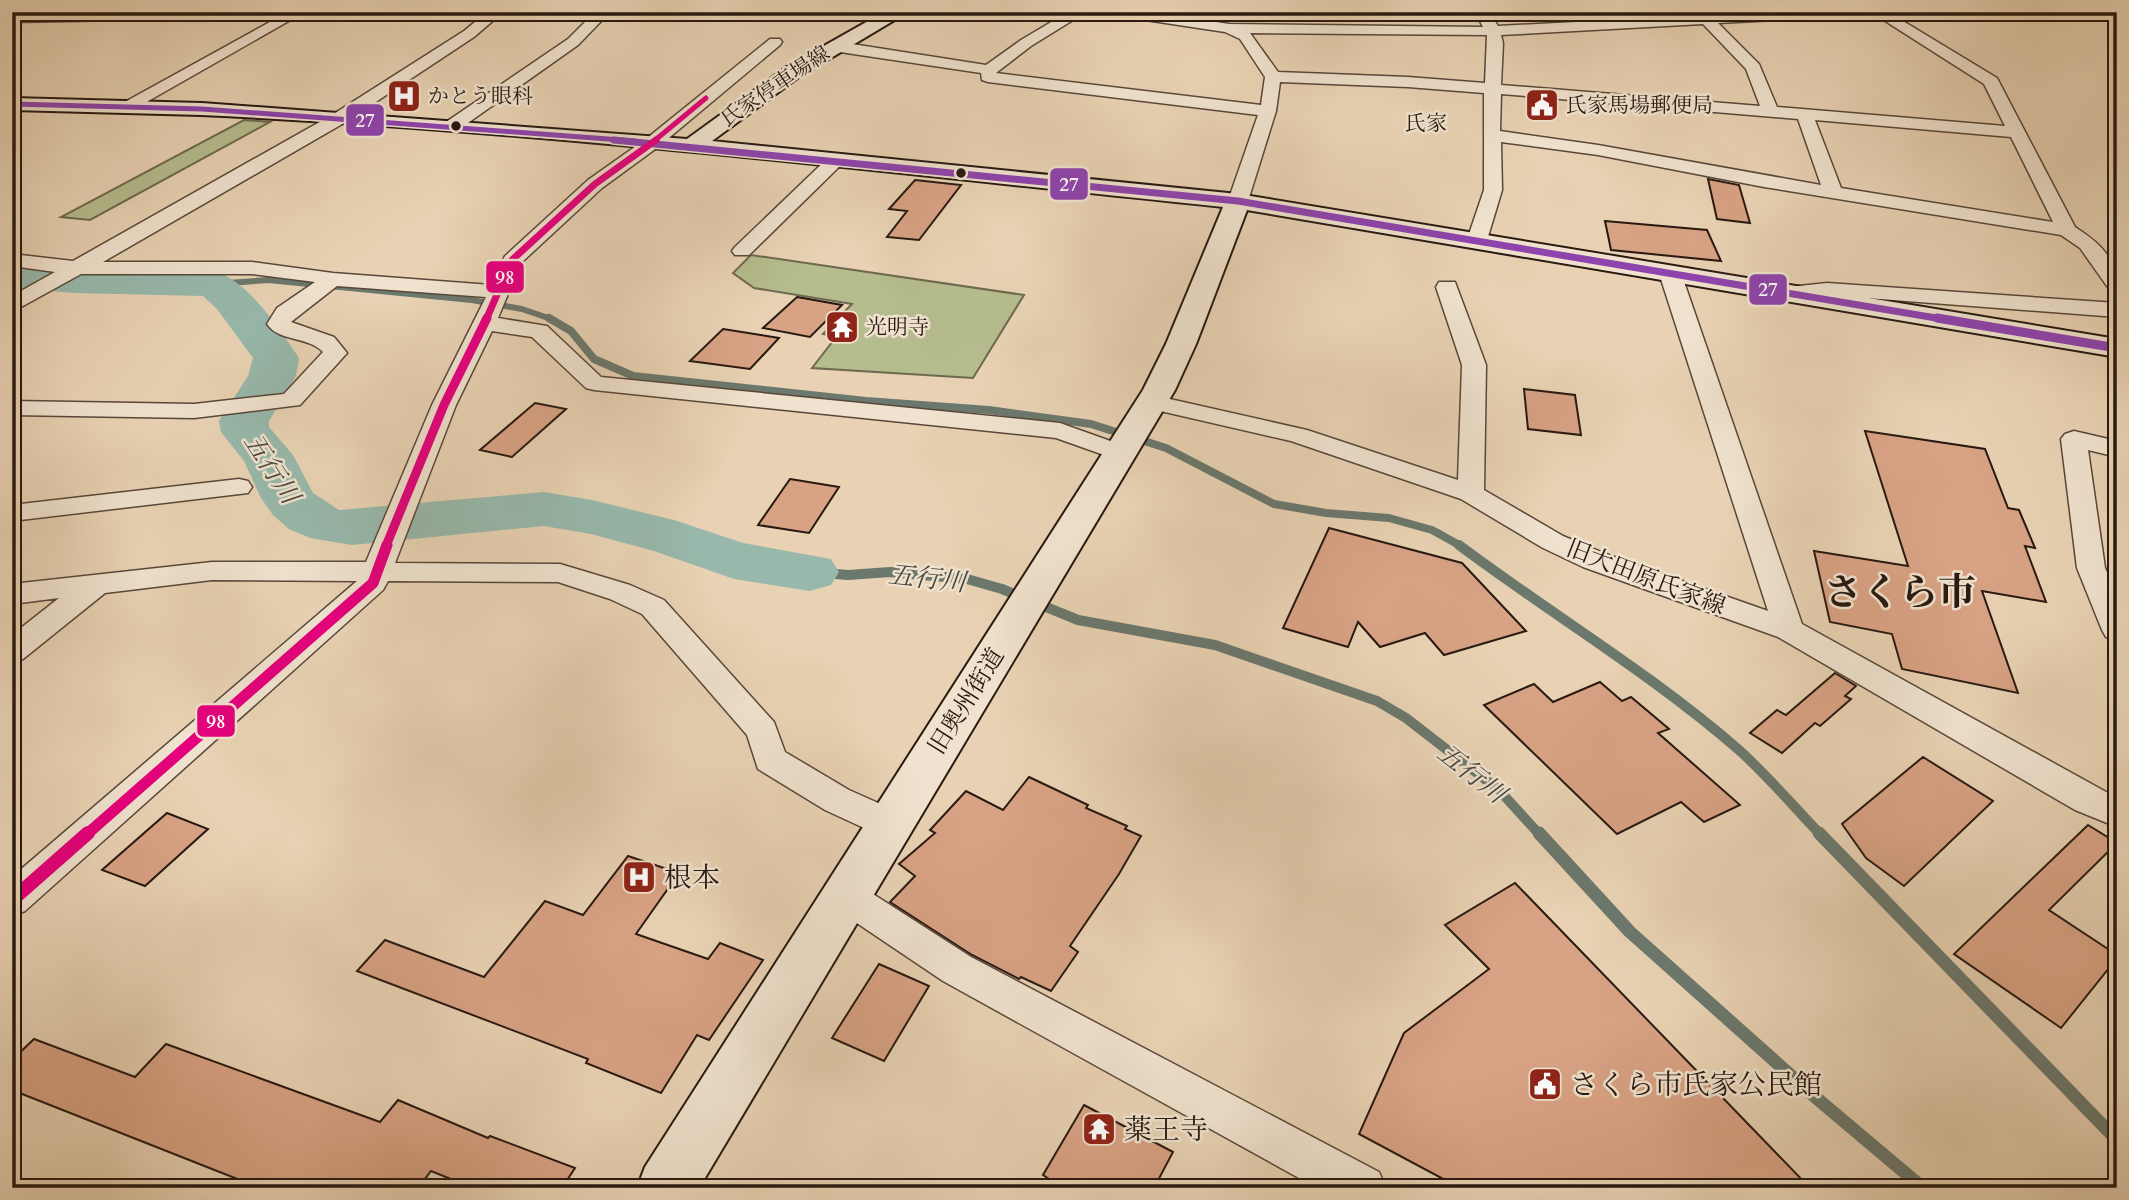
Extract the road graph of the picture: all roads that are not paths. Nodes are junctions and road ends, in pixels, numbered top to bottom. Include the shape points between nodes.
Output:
1 (291, 12) edge
2 (297, 12) edge
3 (496, 12) edge
4 (603, 12) edge
5 (899, 12) edge
6 (1079, 12) edge
7 (1119, 12) edge
8 (1481, 12) edge
9 (1853, 12) edge
10 (1878, 12) edge
11 (1700, 16) edge
12 (12, 18) edge
13 (61, 18) junction
14 (1211, 18) edge
15 (1229, 28) junction
16 (1493, 30) junction
17 (24, 35) dead end
18 (775, 42) dead end
19 (833, 46) junction
20 (989, 70) junction
21 (1273, 77) junction
22 (1493, 88) junction
23 (12, 104) edge
24 (129, 107) junction
25 (1268, 111) junction
26 (1771, 112) junction
27 (1805, 115) junction
28 (338, 119) junction
29 (452, 126) junction
30 (2018, 132) junction
31 (1491, 135) junction
32 (652, 143) junction
33 (692, 146) junction
34 (836, 160) junction
35 (1833, 192) junction
36 (1238, 201) junction
37 (2067, 230) junction
38 (1477, 240) junction
39 (742, 251) dead end
40 (12, 260) edge
41 (71, 270) junction
42 (1670, 273) junction
43 (325, 285) junction
44 (2117, 285) edge
45 (1447, 287) dead end
46 (1788, 293) junction
47 (12, 305) edge
48 (492, 305) junction
49 (2117, 310) edge
50 (2117, 348) edge
51 (1152, 402) junction
52 (12, 408) edge
53 (2117, 449) edge
54 (1121, 453) junction
55 (239, 486) dead end
56 (1471, 493) junction
57 (12, 513) edge
58 (394, 524) joint
59 (376, 571) junction
60 (2104, 571) edge
61 (99, 582) junction
62 (12, 594) edge
63 (2117, 630) edge
64 (1789, 631) junction
65 (12, 651) edge
66 (2117, 813) edge
67 (890, 824) junction
68 (846, 896) junction
69 (12, 900) edge
70 (666, 1188) edge
71 (1363, 1188) edge

1 - 13 street
2 - 24 street
3 - 28 street
4 - 29 street via 573,42
5 - 19 main road, 氏家停車場線
6 - 20 street
7 - 14 street
8 - 16 street
9 - 11 street
10 - 30 street via 1991,81
11 - 16 street
11 - 26 street via 1753,67
12 - 13 street
13 - 17 street
14 - 15 street
15 - 16 street
15 - 21 street via 1245,36
16 - 22 street
18 - 32 street
19 - 20 street
19 - 33 main road, 氏家停車場線 via 766,87
20 - 25 street via 988,76 999,78
21 - 22 street
21 - 25 street
22 - 26 street
22 - 31 street
23 - 24 main road
24 - 28 main road
25 - 36 street
26 - 27 street
27 - 30 street
27 - 35 street
28 - 29 main road
28 - 41 street
29 - 32 main road
30 - 37 street
31 - 35 street
31 - 38 street via 1492,200
32 - 33 main road
32 - 48 street via 595,184 512,260
33 - 34 main road
34 - 36 main road
34 - 39 street
35 - 37 street
36 - 38 main road
36 - 51 main road, 旧奥州街道 via 1181,344
37 - 44 street via 2087,244
38 - 42 main road
40 - 41 street
41 - 43 street via 252,268 310,274
41 - 47 street
42 - 46 main road
42 - 64 street
43 - 48 street via 471,291
43 - 52 street via 285,313 278,324 289,332 324,340 335,353 291,400 194,411
45 - 56 street via 1474,365
46 - 49 street via 1876,291
46 - 50 main road
48 - 54 street via 540,331 594,383 1060,431
48 - 58 street
51 - 54 main road, 旧奥州街道
51 - 56 street, 旧大田原氏家線 via 1298,435
53 - 60 street via 2074,439
54 - 67 main road, 旧奥州街道
55 - 57 street
56 - 64 street, 旧大田原氏家線 via 1593,560
58 - 59 street
59 - 61 street via 212,571
59 - 67 street via 559,573 653,607 762,731 770,760 837,800
59 - 69 street via 373,583
60 - 63 street
61 - 62 street
61 - 65 street
64 - 66 street, 旧大田原氏家線
67 - 68 main road, 旧奥州街道
68 - 70 main road, 旧奥州街道
68 - 71 street via 957,969

